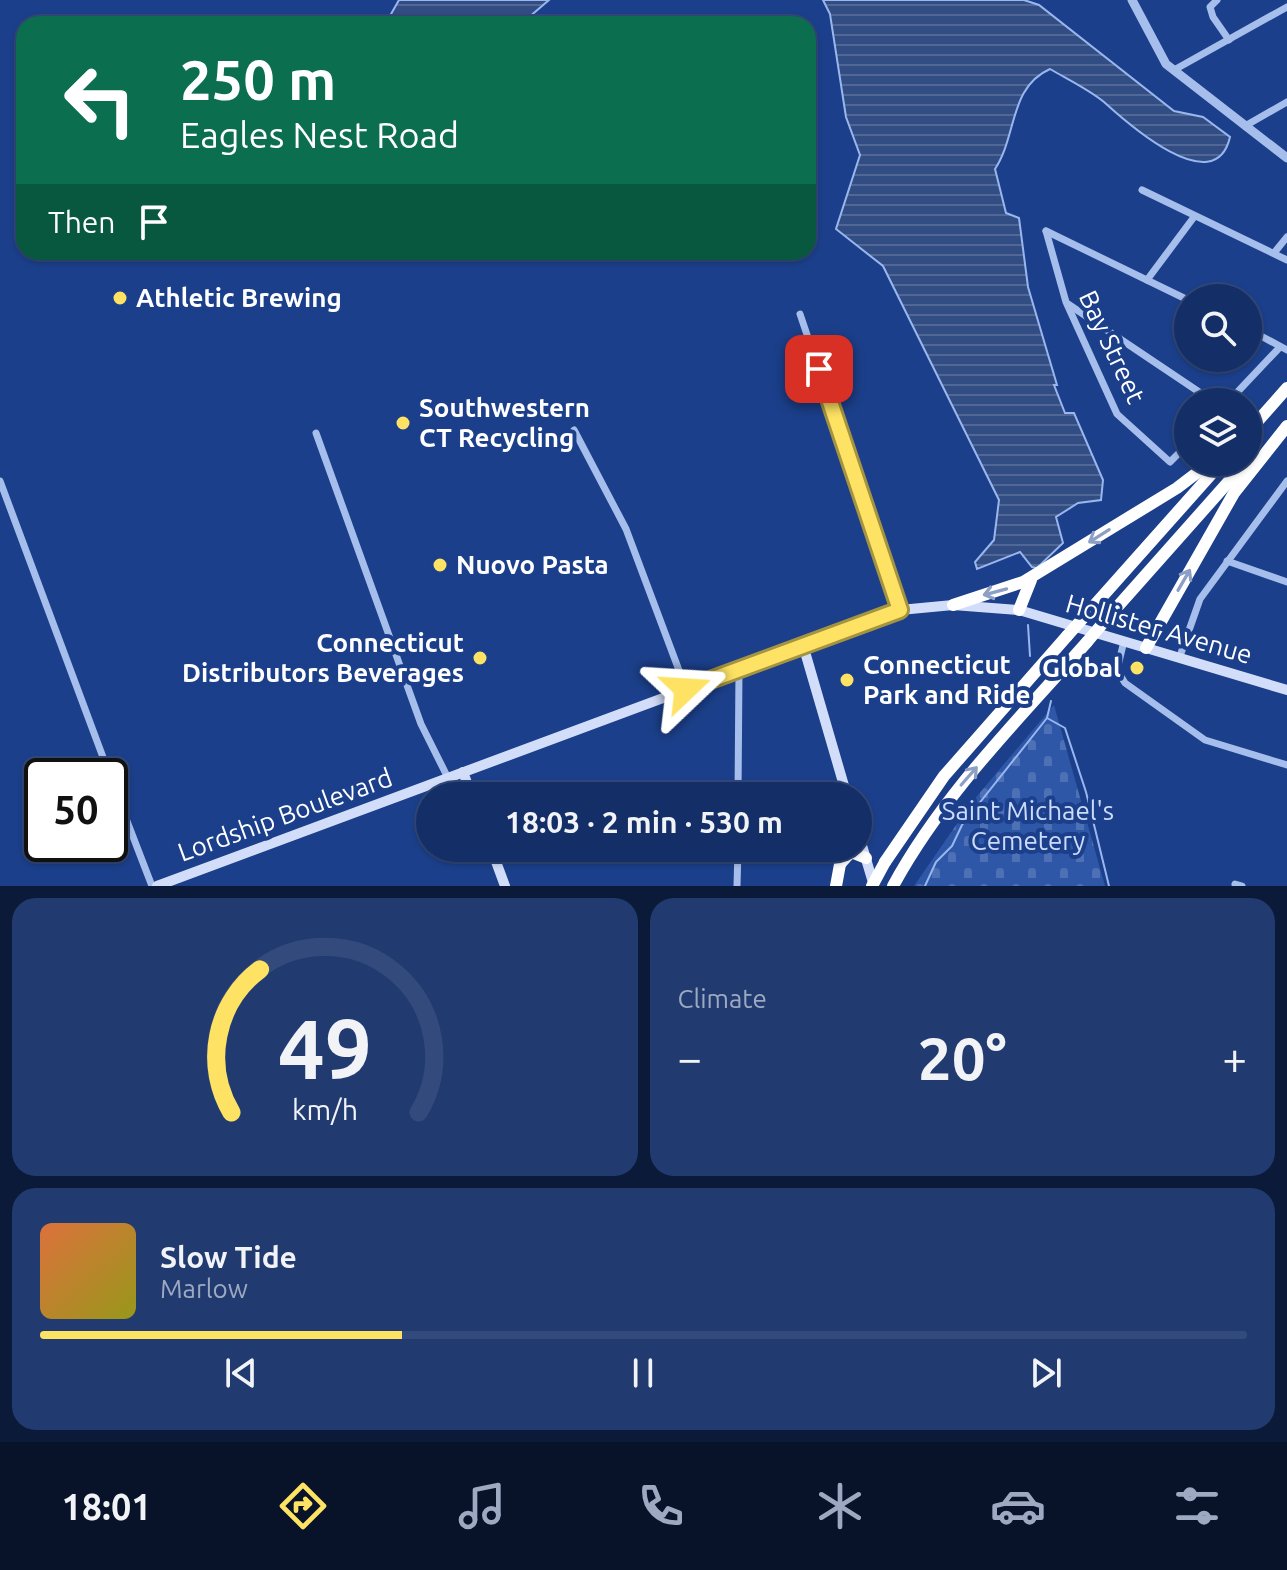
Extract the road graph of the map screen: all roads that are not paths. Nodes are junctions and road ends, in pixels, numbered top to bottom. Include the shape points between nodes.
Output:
1 (1132, 0) edge
2 (1217, 0) edge
3 (1287, 7) edge
4 (1229, 40) junction
5 (1174, 70) junction
6 (1287, 102) edge
7 (1245, 126) junction
8 (1287, 158) edge
9 (1142, 190) dead end
10 (1194, 217) junction
11 (1287, 237) edge
12 (1274, 253) junction
13 (1287, 260) edge
14 (1147, 280) junction
15 (1174, 293) edge
16 (1066, 302) junction
17 (800, 314) dead end
18 (1262, 336) edge
19 (1284, 348) edge
20 (1287, 387) edge
21 (1193, 388) edge
22 (1243, 388) edge
23 (1262, 411) edge
24 (1262, 416) edge
25 (1287, 416) edge
26 (1287, 426) edge
27 (574, 430) dead end
28 (316, 433) dead end
29 (1262, 444) edge
30 (1174, 458) edge
31 (1194, 476) edge
32 (1210, 476) edge
33 (1234, 476) edge
34 (0, 481) edge
35 (1287, 481) edge
36 (1227, 561) junction
37 (1036, 575) junction
38 (1287, 582) edge
39 (953, 605) junction
40 (900, 610) junction
41 (1019, 610) junction
42 (1124, 641) junction
43 (803, 645) junction
44 (1146, 648) junction
45 (1180, 656) junction
46 (739, 670) junction
47 (686, 689) junction
48 (1287, 690) edge
49 (103, 758) edge
50 (1287, 765) edge
51 (463, 772) junction
52 (448, 778) junction
53 (467, 782) edge
54 (738, 782) edge
55 (843, 782) edge
56 (128, 821) edge
57 (496, 862) edge
58 (738, 862) edge
59 (867, 862) edge
60 (840, 864) edge
61 (155, 886) edge
62 (505, 886) edge
63 (737, 886) edge
64 (836, 886) edge
65 (873, 886) edge
66 (893, 886) edge

1 - 5 street
2 - 4 street via 1210,7
3 - 4 street
4 - 5 street
5 - 7 street
6 - 7 street
7 - 8 street
9 - 10 street
10 - 12 street
10 - 14 street
11 - 12 street
12 - 13 street
14 - 15 street
14 - 16 street, Bay Street via 1046,231
16 - 21 street
16 - 30 street, Bay Street via 1117,414 1170,462
17 - 40 street
18 - 19 street
19 - 22 street
20 - 23 highway
20 - 24 highway
25 - 29 highway
44 -> 26 highway via 1234,493
27 - 47 street via 626,529
28 - 52 street via 421,724
31 -> 37 highway
32 - 65 highway, bridge via 944,776
66 -> 33 highway, bridge via 952,796
34 - 49 street
35 - 36 street
36 - 38 street
36 - 45 street via 1200,599
37 -> 39 highway
37 - 41 highway
39 - 40 main road, Lordship Boulevard
39 - 41 main road, Lordship Boulevard
40 - 43 main road, Lordship Boulevard
41 - 42 main road, Hollister Avenue
42 - 44 main road, Hollister Avenue
42 - 50 street via 1117,670 1125,683 1205,740
43 - 46 main road, Lordship Boulevard
43 - 55 main road
44 - 45 main road, Hollister Avenue
45 - 48 main road, Hollister Avenue
46 - 47 main road, Lordship Boulevard
46 - 54 street
47 - 51 main road, Lordship Boulevard
51 - 52 main road, Lordship Boulevard
51 - 53 main road
52 - 61 main road, Lordship Boulevard
56 - 61 street
57 - 62 main road
58 - 63 street
59 - 65 main road
60 - 64 highway

